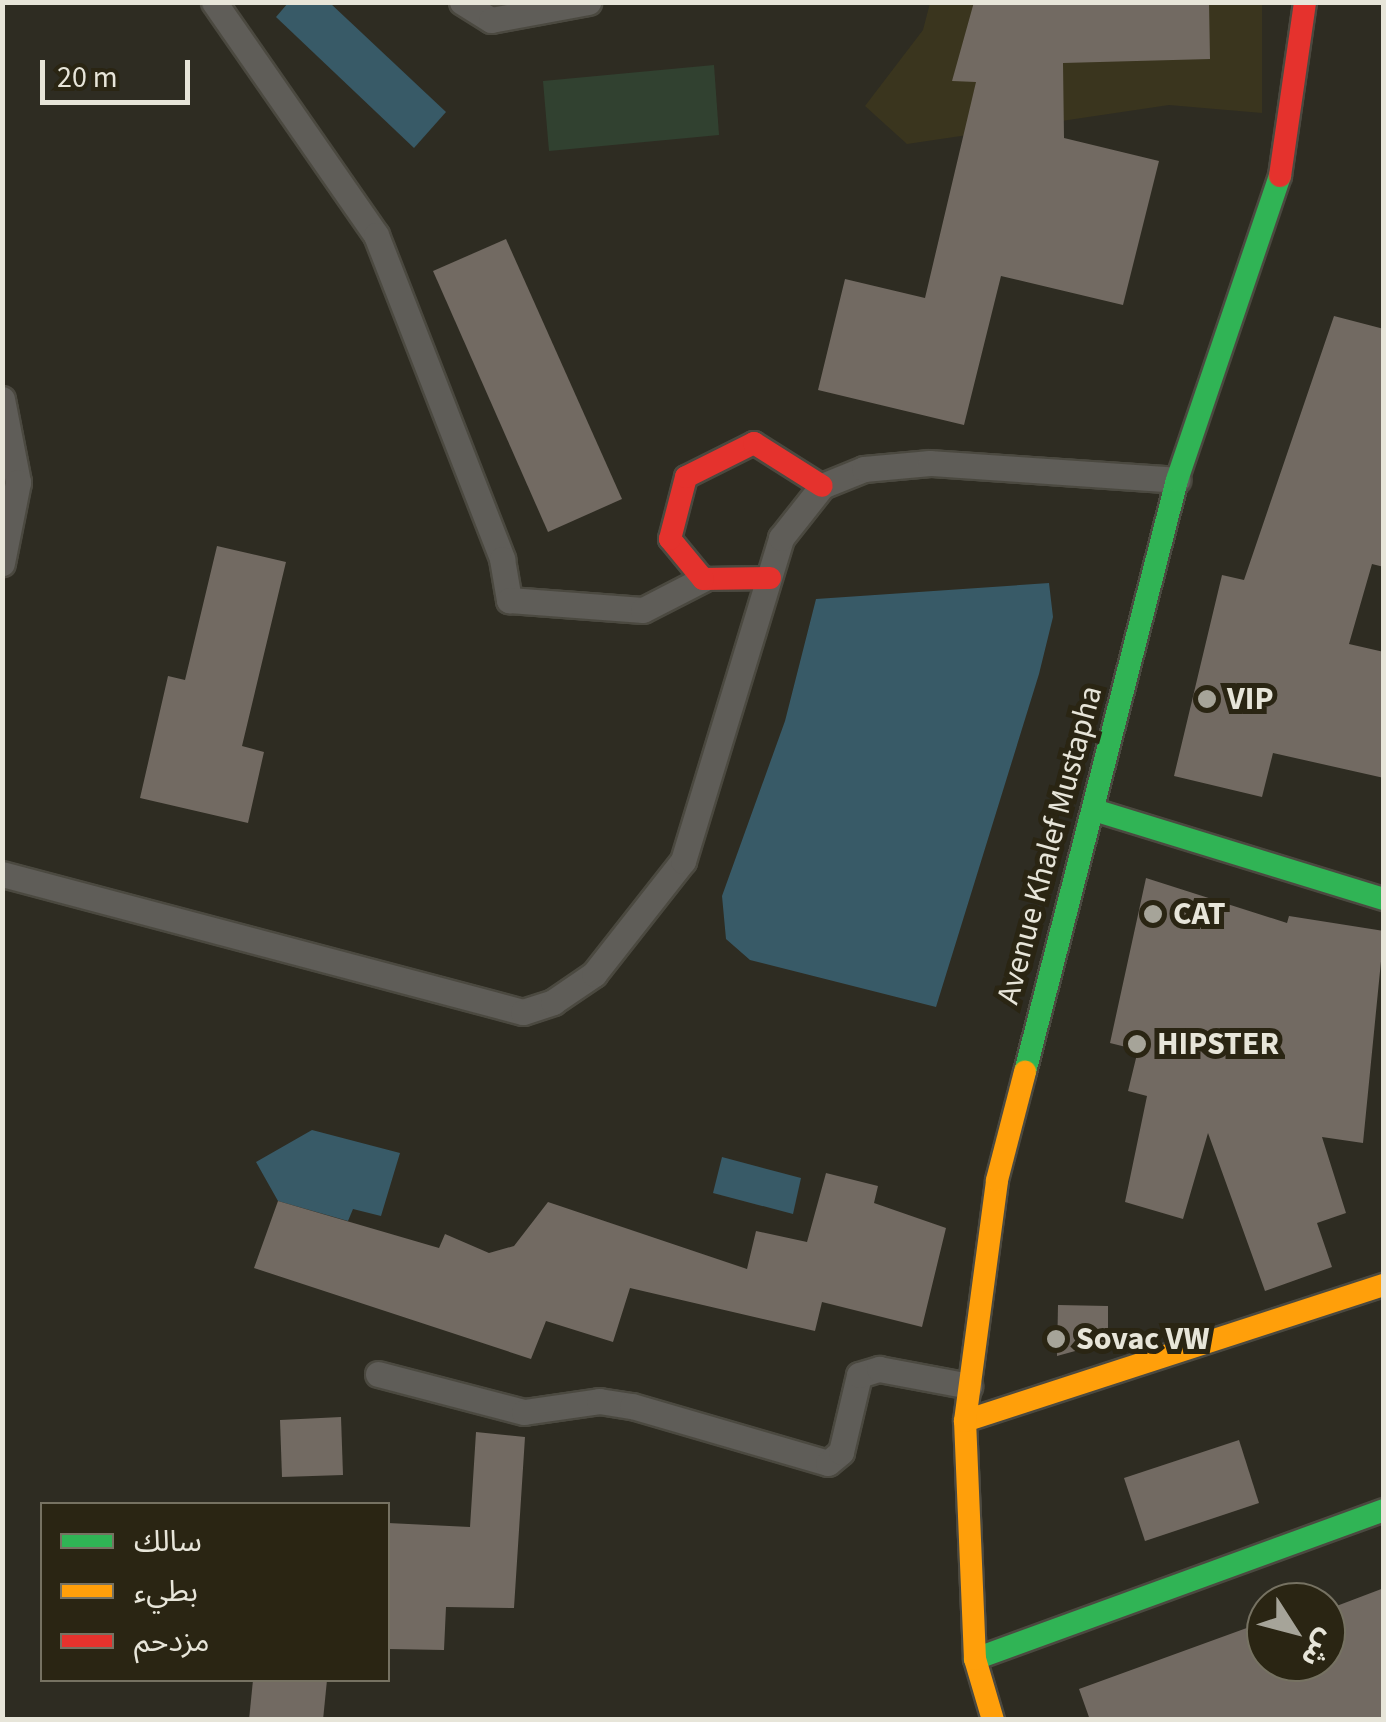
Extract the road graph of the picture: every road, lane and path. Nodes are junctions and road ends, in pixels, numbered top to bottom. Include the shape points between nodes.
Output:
1 (214, 2) edge
2 (462, 2) edge
3 (588, 2) edge
4 (1306, 2) edge
5 (2, 399) edge
6 (1177, 480) junction
7 (822, 486) junction
8 (2, 564) edge
9 (704, 578) junction
10 (770, 578) junction
11 (1094, 810) junction
12 (2, 874) edge
13 (1384, 899) edge
14 (1384, 1286) edge
15 (378, 1374) dead end
16 (968, 1386) junction
17 (965, 1421) junction
18 (1384, 1510) edge
19 (975, 1659) junction
20 (993, 1720) edge

1 - 9 lane via 376,236 502,559 509,600 642,610
2 - 3 lane via 491,20
4 - 6 main road, Avenue Khalef Mustapha via 1284,164
5 - 8 lane via 18,482
6 - 7 lane via 930,463 864,468
6 - 11 main road, Avenue Khalef Mustapha
7 - 9 main road via 754,442 686,477 670,539
7 - 10 lane via 781,538
9 - 10 main road
10 - 12 lane via 683,861 594,974 554,1002 523,1012
11 - 13 main road
11 - 16 main road, Avenue Khalef Mustapha via 997,1180
14 - 17 main road
15 - 16 lane via 524,1412 599,1401 632,1406 828,1463 840,1452 859,1375 879,1368
16 - 17 main road, Avenue Khalef Mustapha
17 - 19 main road, Avenue Khalef Mustapha
18 - 19 main road
19 - 20 main road, Avenue Khalef Mustapha

